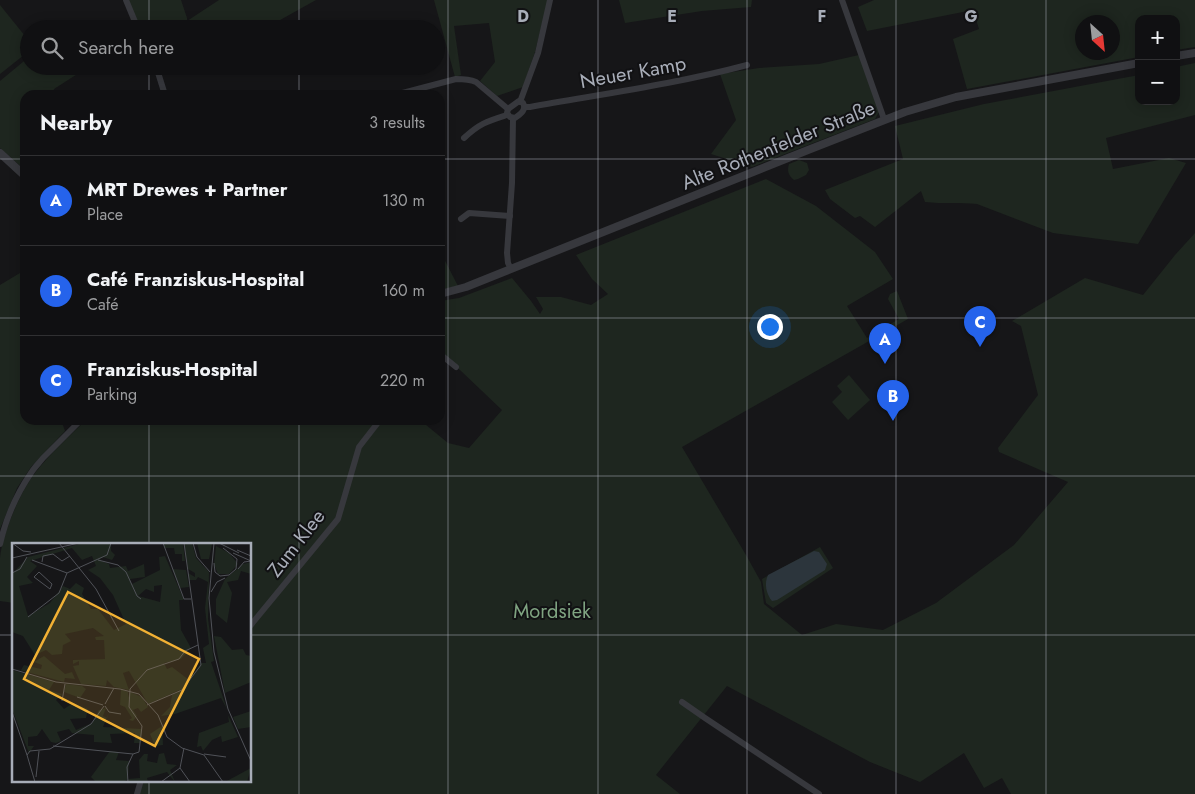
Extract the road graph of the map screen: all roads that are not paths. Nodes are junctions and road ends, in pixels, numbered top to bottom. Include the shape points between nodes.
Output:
1 (126, 0) edge
2 (550, 0) edge
3 (842, 0) edge
4 (134, 20) edge
5 (1195, 52) edge
6 (1180, 55) edge
7 (1135, 64) edge
8 (747, 65) dead end
9 (158, 75) edge
10 (163, 90) edge
11 (414, 90) edge
12 (523, 104) junction
13 (509, 114) junction
14 (884, 119) junction
15 (464, 138) dead end
16 (0, 153) edge
17 (20, 171) edge
18 (510, 216) junction
19 (461, 219) dead end
20 (511, 270) junction
21 (445, 293) edge
22 (445, 358) edge
23 (456, 367) dead end
24 (77, 425) edge
25 (376, 425) edge
26 (0, 544) edge
27 (251, 625) edge
28 (682, 702) dead end
29 (819, 794) edge

1 - 4 street
2 - 12 street
3 - 14 street
5 - 6 street
7 - 14 street, Alte Rothenfelder Straße via 956,97
8 - 12 street, Neuer Kamp via 530,107
9 - 10 street
11 - 13 street via 463,78 476,82
12 - 13 street via 515,103
12 - 13 street via 523,111
13 - 15 street via 486,122
13 - 18 street
14 - 20 street, Alte Rothenfelder Straße
16 - 17 street
18 - 19 street via 469,213
18 - 20 street via 507,253
20 - 21 street, Alte Rothenfelder Straße
22 - 23 street
24 - 26 street via 32,472 10,511
25 - 27 street, Zum Klee via 358,447 338,519
28 - 29 street

